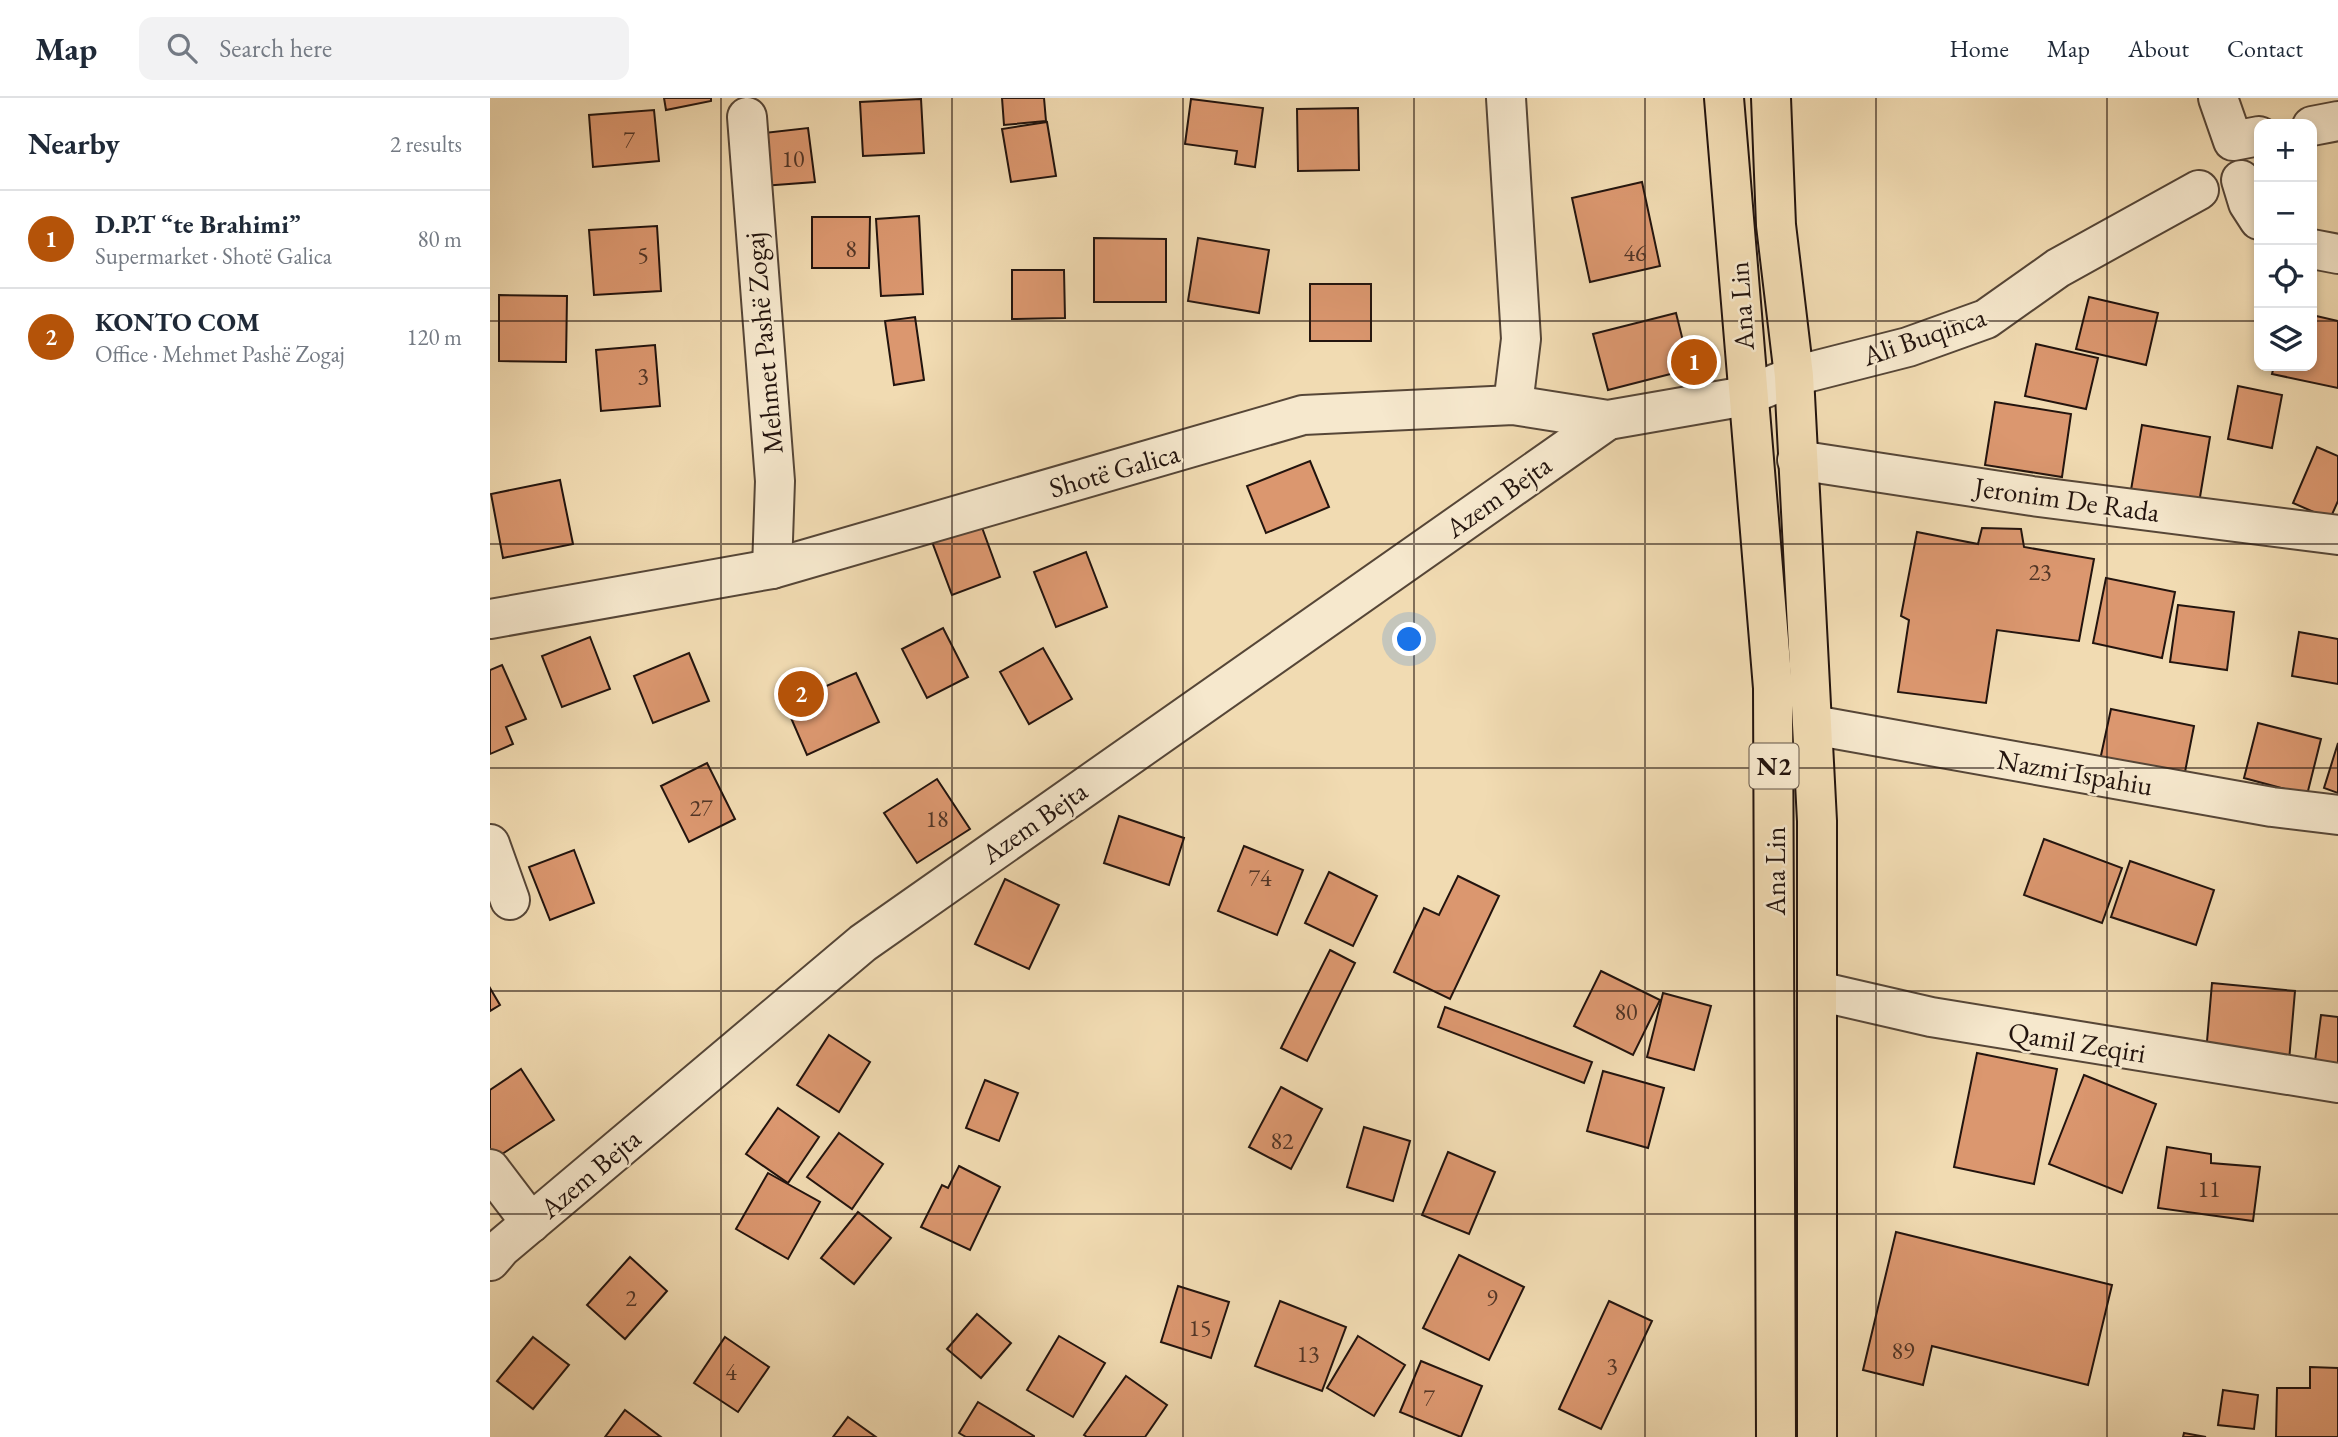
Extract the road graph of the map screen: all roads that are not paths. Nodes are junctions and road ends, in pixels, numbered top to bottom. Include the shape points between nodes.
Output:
1 (1506, 98) edge
2 (1724, 98) edge
3 (1771, 98) edge
4 (2218, 98) edge
5 (747, 117) dead end
6 (2338, 121) edge
7 (2317, 125) edge
8 (2254, 137) edge
9 (2241, 180) dead end
10 (2199, 190) dead end
11 (2254, 212) edge
12 (2317, 251) edge
13 (2338, 254) edge
14 (1794, 376) junction
15 (1746, 396) junction
16 (1513, 405) junction
17 (1608, 420) junction
18 (1797, 460) junction
19 (2338, 535) edge
20 (772, 569) junction
21 (490, 619) edge
22 (1813, 725) junction
23 (2338, 815) edge
24 (490, 845) edge
25 (510, 900) dead end
26 (1818, 990) junction
27 (2338, 1083) edge
28 (490, 1169) edge
29 (531, 1223) junction
30 (490, 1261) edge
31 (1776, 1437) edge
32 (1817, 1437) edge

1 - 16 street via 1521,339
2 - 15 main road, Ana Lin / N2
3 - 14 main road, Ana Lin / N2 via 1776,225
4 - 8 street via 2233,141
5 - 20 street, Mehmet Pashë Zogaj via 775,481
6 - 7 street
9 - 11 street
10 - 14 street, Ali Buqinca via 2058,268 1986,319 1908,347
12 - 13 street
14 - 15 street, Ali Buqinca
14 - 18 main road, Ana Lin / N2
15 - 17 street, Shotë Galica
15 - 31 main road, Ana Lin / N2 via 1773,688
16 - 17 street, Shotë Galica
16 - 20 street, Shotë Galica via 1303,415
17 - 29 street, Azem Bejta via 863,943
18 - 19 street, Jeronim De Rada
18 - 22 main road, Ana Lin / N2
20 - 21 street, Shotë Galica
22 - 23 street, Nazmi Ispahiu
22 - 26 main road, Ana Lin / N2
24 - 25 street
26 - 27 street, Qamil Zeqiri via 1958,1022
26 - 32 main road, Ana Lin / N2
28 - 29 street
29 - 30 street, Azem Bejta

